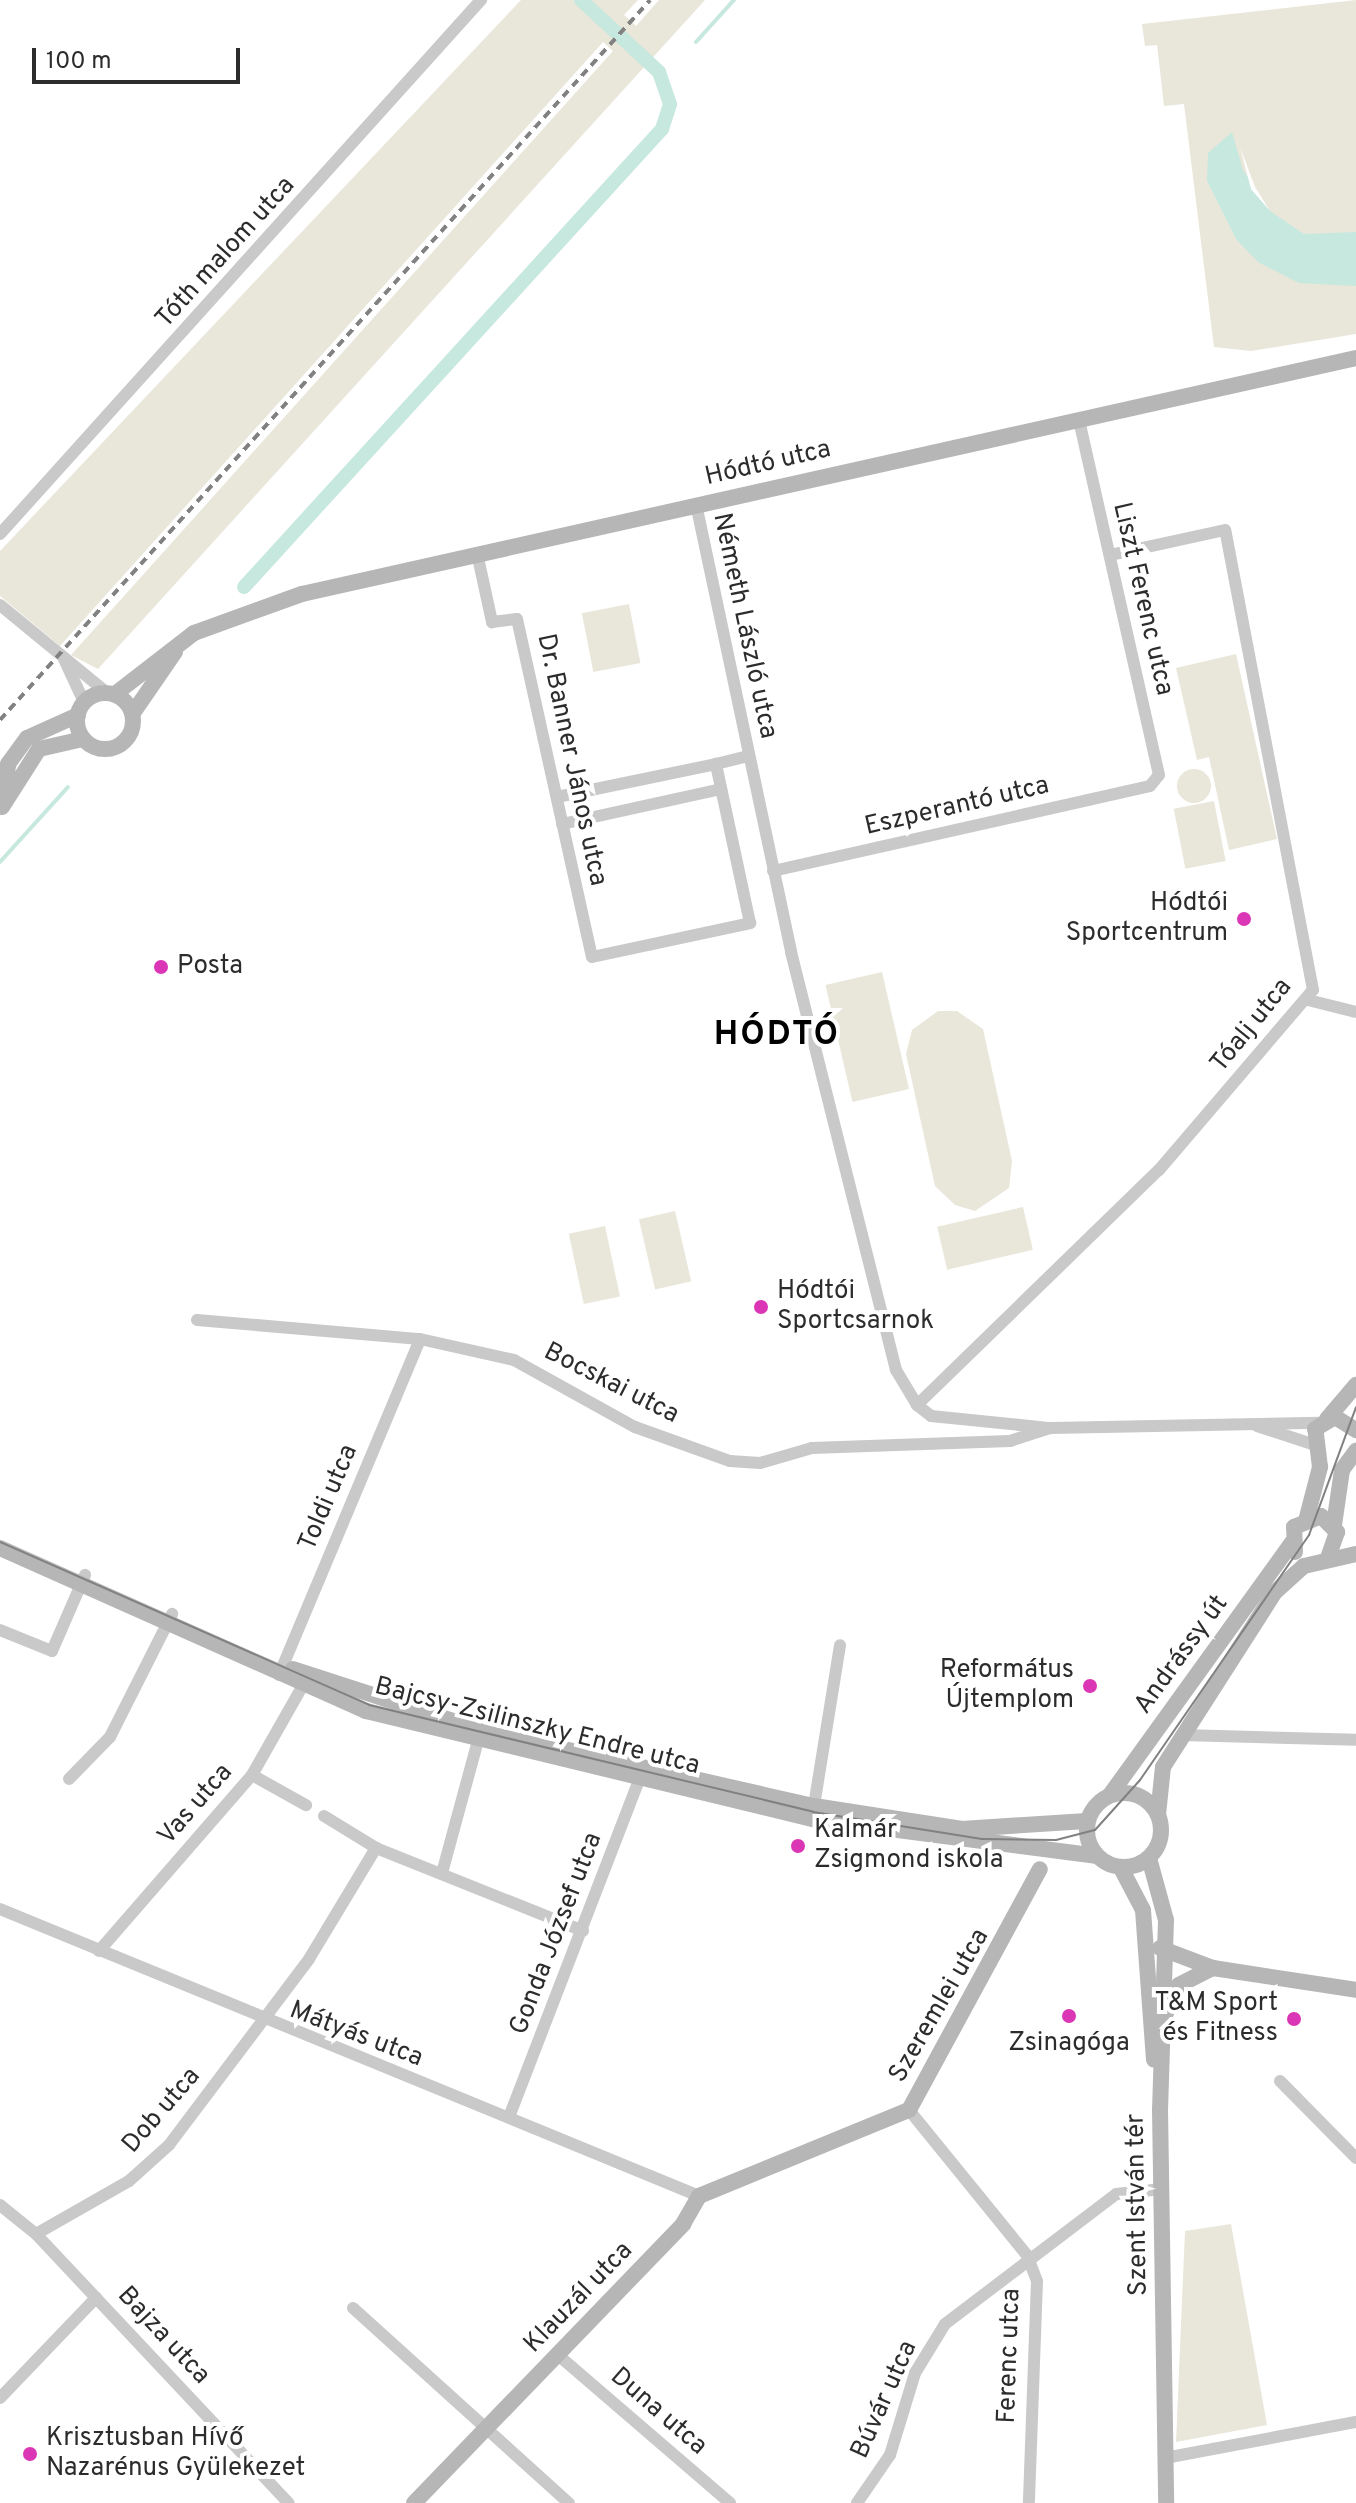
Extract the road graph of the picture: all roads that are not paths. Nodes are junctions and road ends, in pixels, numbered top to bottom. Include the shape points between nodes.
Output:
1 (481, 0) edge
2 (1356, 358) edge
3 (1079, 419) junction
4 (696, 504) junction
5 (0, 534) edge
6 (477, 553) junction
7 (1110, 555) junction
8 (0, 605) edge
9 (194, 633) junction
10 (64, 659) junction
11 (111, 694) junction
12 (81, 709) junction
13 (133, 713) junction
14 (83, 739) junction
15 (749, 756) junction
16 (716, 764) junction
17 (1150, 786) joint
18 (721, 789) junction
19 (557, 797) junction
20 (2, 806) edge
21 (562, 824) junction
22 (773, 871) junction
23 (1308, 1000) junction
24 (1356, 1012) edge
25 (197, 1320) dead end
26 (420, 1339) junction
27 (1356, 1385) edge
28 (917, 1405) junction
29 (1323, 1421) junction
30 (1234, 1423) junction
31 (1050, 1428) junction
32 (1356, 1430) edge
33 (1314, 1448) junction
34 (1352, 1455) edge
35 (1307, 1517) junction
36 (1336, 1529) junction
37 (0, 1536) edge
38 (1292, 1543) junction
39 (1356, 1543) edge
40 (0, 1548) edge
41 (1356, 1554) edge
42 (1321, 1560) junction
43 (83, 1579) junction
44 (170, 1618) junction
45 (0, 1630) edge
46 (840, 1645) dead end
47 (281, 1670) junction
48 (306, 1680) junction
49 (1182, 1735) junction
50 (479, 1736) junction
51 (1356, 1740) edge
52 (642, 1771) junction
53 (252, 1775) junction
54 (69, 1779) dead end
55 (1110, 1795) junction
56 (306, 1805) dead end
57 (814, 1813) junction
58 (1158, 1815) junction
59 (324, 1816) dead end
60 (1087, 1821) junction
61 (376, 1848) junction
62 (1043, 1850) junction
63 (1096, 1856) junction
64 (1149, 1858) junction
65 (1121, 1868) junction
66 (1040, 1869) joint
67 (442, 1873) junction
68 (0, 1909) edge
69 (583, 1931) junction
70 (1147, 1936) junction
71 (99, 1951) junction
72 (1165, 1952) junction
73 (1213, 1968) junction
74 (1356, 1990) edge
75 (1163, 2019) junction
76 (263, 2023) junction
77 (1280, 2081) dead end
78 (1160, 2109) junction
79 (909, 2110) junction
80 (509, 2117) junction
81 (1356, 2158) edge
82 (1162, 2189) junction
83 (699, 2196) junction
84 (0, 2205) edge
85 (36, 2234) junction
86 (1027, 2255) junction
87 (96, 2298) junction
88 (353, 2308) dead end
89 (558, 2355) junction
90 (0, 2398) edge
91 (1356, 2422) edge
92 (487, 2428) junction
93 (1165, 2458) junction
94 (289, 2503) edge
95 (414, 2503) edge
96 (569, 2503) edge
97 (730, 2503) edge
98 (857, 2503) edge
99 (1029, 2503) edge
100 (1166, 2503) edge

1 - 5 street, Tóth malom utca
2 - 3 street, Hódtó utca
3 - 4 street, Hódtó utca
3 - 7 street, Liszt Ferenc utca
4 - 6 street, Hódtó utca
4 - 15 street, Németh László utca
6 - 9 street, Hódtó utca via 302,594
6 - 19 street, Dr. Banner János utca via 492,622 517,619
7 - 17 street, Liszt Ferenc utca via 1159,775
7 - 23 street, Tóalj utca via 1225,530 1313,990
8 - 10 street
9 - 11 street, Hódtó utca
9 - 13 street
10 - 11 street
10 - 12 street
11 - 12 street
11 - 13 street
12 - 14 street
12 - 20 street via 34,732 19,747 1,787
13 - 14 street via 133,730 118,747 96,748
14 - 20 street via 39,749
15 - 16 street, Németh László utca
15 - 22 street, Németh László utca
16 - 18 street
16 - 19 street, Németh László utca
17 - 22 street, Eszperantó utca
18 - 21 street
18 - 21 street, Dr. Banner János utca via 750,923 592,957
19 - 21 street, Dr. Banner János utca
22 - 28 street, Németh László utca via 880,1313 896,1370
23 - 24 street
23 - 28 street, Tóalj utca via 1159,1170
25 - 26 street, Bocskai utca
26 - 31 street, Bocskai utca via 514,1360 635,1427 730,1461 760,1463 812,1448 1010,1441
26 - 47 street, Toldi utca
27 - 29 street
28 - 31 street, Bocskai utca via 931,1416
29 - 30 street, Bocskai utca
29 - 32 street via 1343,1418
29 - 33 street
30 - 31 street, Bocskai utca
30 - 33 street, Bocskai utca
33 - 34 street via 1327,1462
33 - 35 street via 1320,1467
34 - 36 street via 1332,1507
35 - 36 street
35 - 38 street, Andrássy út
36 - 39 street
36 - 42 street
37 - 43 street, Bajcsy-Zsilinszky Endre utca
38 - 42 street
38 - 55 street, Andrássy út
40 - 43 street, Bajcsy-Zsilinszky Endre utca
41 - 42 street
42 - 49 street, Andrássy út via 1275,1592
43 - 44 street, Bajcsy-Zsilinszky Endre utca
43 - 45 street via 52,1651
44 - 47 street, Bajcsy-Zsilinszky Endre utca
44 - 54 street via 110,1737
46 - 57 street
47 - 48 street, Bajcsy-Zsilinszky Endre utca
48 - 50 street, Bajcsy-Zsilinszky Endre utca
48 - 53 street, Vas utca
49 - 51 street
49 - 58 street, Andrássy út via 1163,1767
50 - 52 street, Bajcsy-Zsilinszky Endre utca
50 - 67 street
52 - 57 street, Bajcsy-Zsilinszky Endre utca
52 - 69 street, Gonda József utca
53 - 56 street
53 - 71 street, Vas utca
55 - 58 street via 1141,1797
55 - 60 street
57 - 60 street, Bajcsy-Zsilinszky Endre utca via 962,1829
57 - 62 street, Bajcsy-Zsilinszky Endre utca
58 - 64 street via 1161,1837
59 - 61 street
60 - 63 street
61 - 67 street
61 - 76 street, Dob utca
62 - 63 street, Bajcsy-Zsilinszky Endre utca
62 - 66 street, Szeremlei utca
63 - 65 street
64 - 65 street
64 - 72 street, Szent István tér via 1166,1920
65 - 70 street via 1137,1890
66 - 79 street, Szeremlei utca
67 - 69 street
68 - 71 street, Mátyás utca
69 - 80 street, Gonda József utca
70 - 72 street
70 - 78 street
71 - 76 street, Mátyás utca
72 - 73 street
72 - 75 street, Szent István tér
73 - 74 street
73 - 75 street via 1179,1985
75 - 78 street, Szent István tér
76 - 80 street, Mátyás utca
76 - 85 street, Dob utca via 169,2145 129,2181
77 - 81 street
78 - 82 street, Szent István tér
79 - 83 street, Szeremlei utca
79 - 86 street, Ferenc utca
80 - 83 street, Mátyás utca
82 - 86 street, Búvár utca via 1116,2194
82 - 93 street, Szent István tér
83 - 89 street, Klauzál utca via 683,2224
84 - 85 street, Bajza utca
85 - 87 street, Bajza utca
86 - 98 street, Búvár utca via 945,2324 915,2373 890,2455
86 - 99 street, Ferenc utca via 1037,2281
87 - 90 street
87 - 94 street, Bajza utca
88 - 92 street
89 - 92 street, Klauzál utca
89 - 97 street, Duna utca
91 - 93 street
92 - 95 street, Klauzál utca
92 - 96 street
93 - 100 street, Szent István tér

